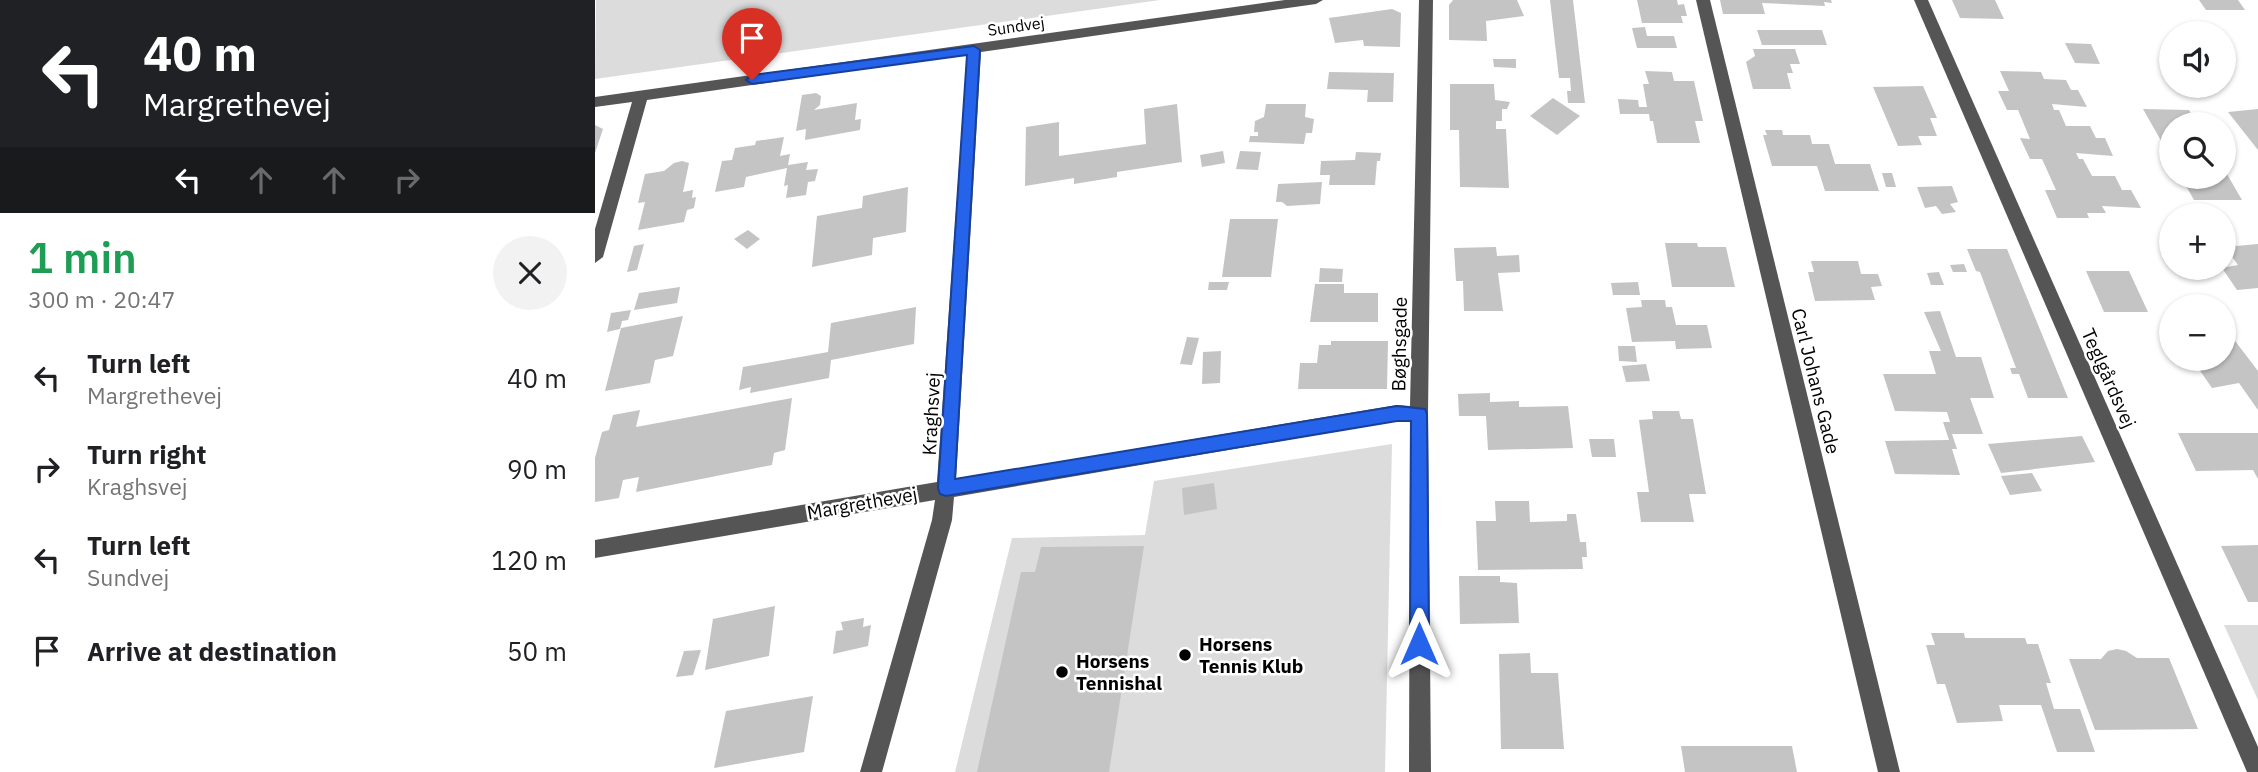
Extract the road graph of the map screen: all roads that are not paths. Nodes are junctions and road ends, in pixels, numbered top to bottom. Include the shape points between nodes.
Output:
1 (1316, 0) edge
2 (1426, 0) edge
3 (1703, 0) edge
4 (1921, 0) edge
5 (974, 50) junction
6 (641, 95) junction
7 (595, 102) edge
8 (595, 257) edge
9 (1419, 414) junction
10 (946, 488) junction
11 (595, 549) edge
12 (871, 772) edge
13 (1420, 772) edge
14 (1889, 772) edge
15 (2258, 772) edge

1 - 5 street, Sundvej
2 - 9 street, Bøghsgade
3 - 14 street, Carl Johans Gade
4 - 15 street, Teglgårdsvej
5 - 6 street, Sundvej
5 - 10 street, Kraghsvej
6 - 7 street, Sundvej
6 - 8 street
9 - 10 street, Margrethevej
9 - 13 street, Bøghsgade
10 - 11 street, Margrethevej
10 - 12 street, Kraghsvej via 942,520

